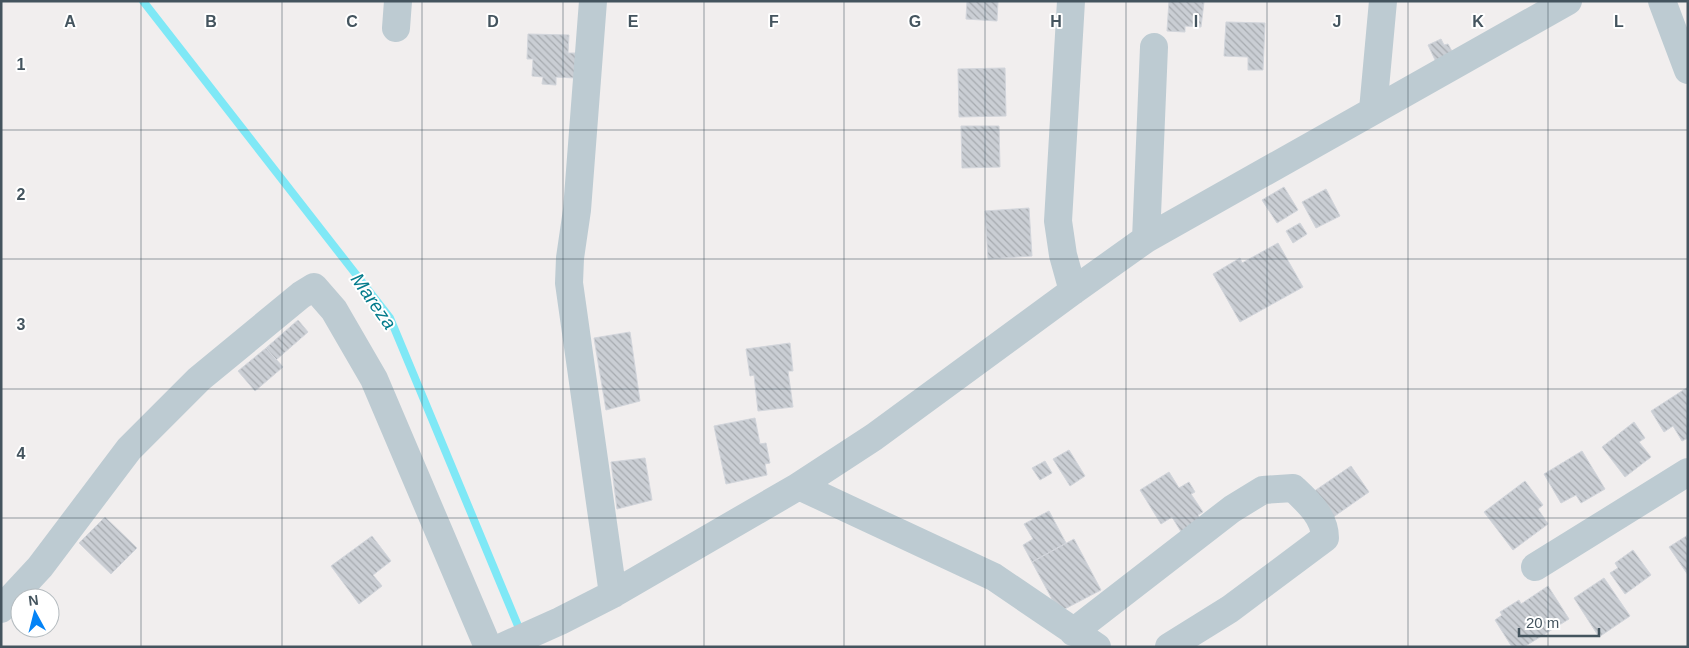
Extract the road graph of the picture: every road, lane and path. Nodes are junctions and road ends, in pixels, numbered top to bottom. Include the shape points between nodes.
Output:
1 (398, 1) edge
2 (593, 1) edge
3 (1071, 1) edge
4 (1383, 1) edge
5 (1568, 1) edge
6 (1662, 1) edge
7 (396, 28) dead end
8 (1154, 47) dead end
9 (1688, 70) edge
10 (1373, 110) junction
11 (1146, 239) junction
12 (1073, 291) junction
13 (1688, 472) edge
14 (799, 486) junction
15 (1534, 567) dead end
16 (613, 594) junction
17 (1, 609) edge
18 (1073, 632) junction
19 (501, 645) edge
20 (1097, 647) edge
21 (1169, 647) edge

1 - 7 street
2 - 16 street via 569,283
3 - 12 street via 1058,221
4 - 10 street
5 - 10 street
6 - 9 street
8 - 11 street
10 - 11 street
11 - 12 street
12 - 14 street via 874,437
13 - 15 street
14 - 16 street
14 - 18 street via 994,577
16 - 19 street via 538,631
17 - 19 street via 40,567 128,449 199,379 314,287 334,310 374,379
18 - 20 street
18 - 21 street via 1232,509 1263,490 1293,488 1312,507 1325,528 1325,538 1230,608

